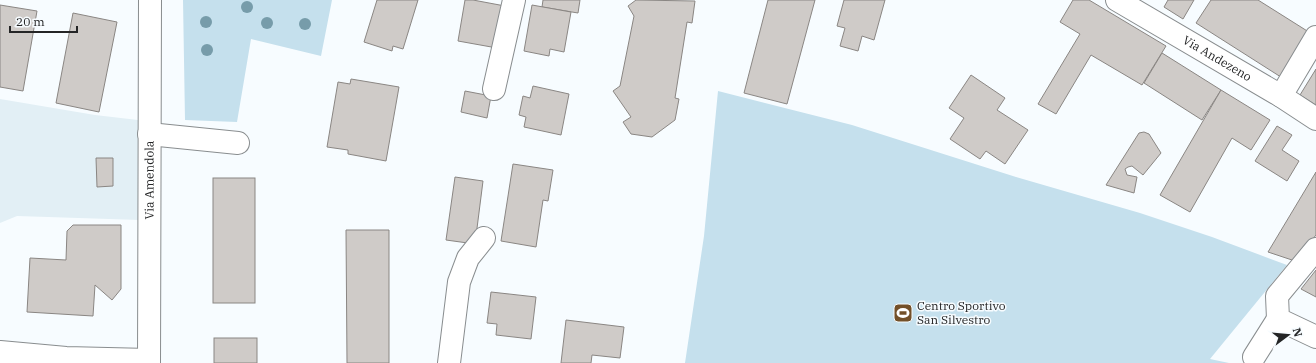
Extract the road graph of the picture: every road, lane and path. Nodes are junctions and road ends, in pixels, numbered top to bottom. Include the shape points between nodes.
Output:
1 (150, 0) edge
2 (514, 0) edge
3 (1117, 0) edge
4 (1316, 37) edge
5 (494, 89) dead end
6 (1281, 96) junction
7 (1316, 119) edge
8 (149, 134) junction
9 (238, 143) dead end
10 (484, 238) dead end
11 (1316, 249) edge
12 (1278, 319) junction
13 (1316, 337) edge
14 (3, 356) edge
15 (1254, 357) dead end
16 (149, 362) edge
17 (448, 363) edge

1 - 8 street, Via Amendola
2 - 5 street
3 - 6 street, Via Andezeno
4 - 6 street
6 - 7 street, Via Andezeno
8 - 9 street
8 - 16 street, Via Amendola
10 - 17 street via 468,258 459,282
11 - 12 street via 1277,296
12 - 13 street
12 - 15 street
14 - 16 street

